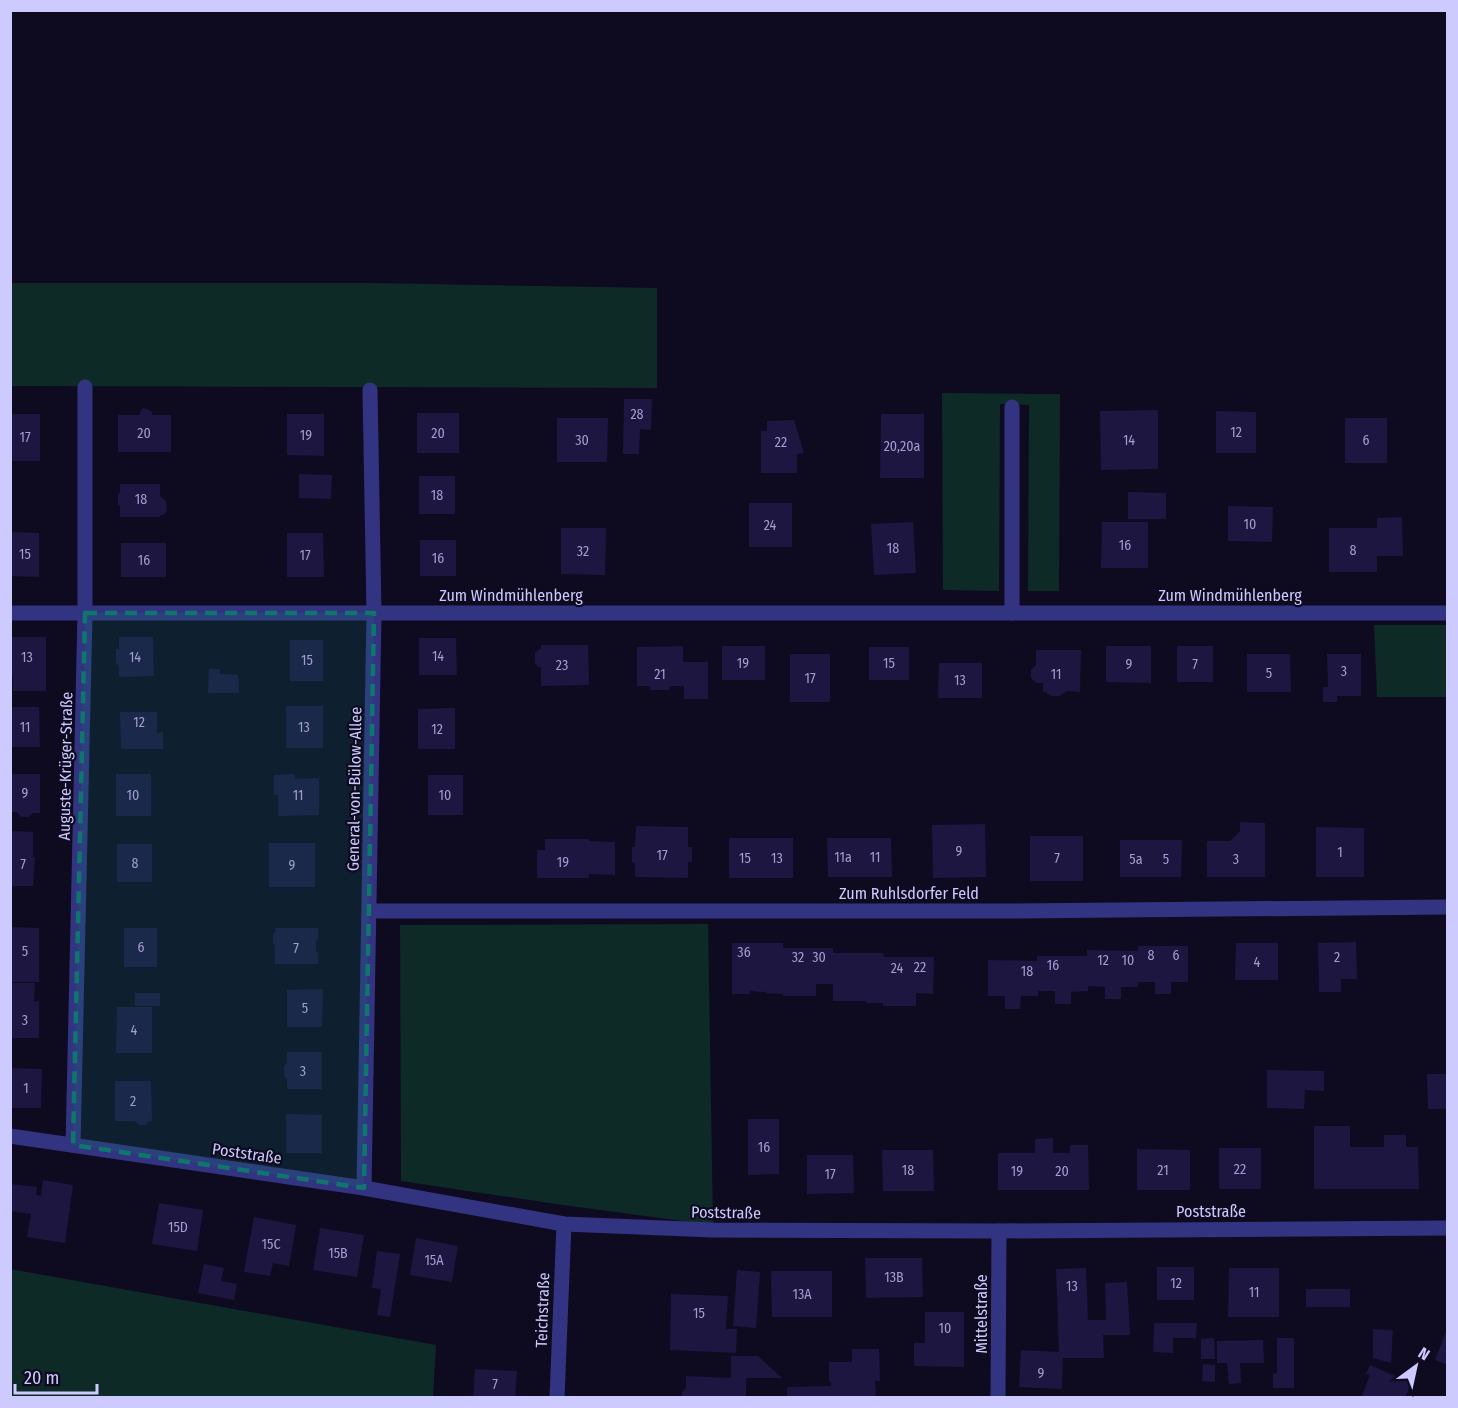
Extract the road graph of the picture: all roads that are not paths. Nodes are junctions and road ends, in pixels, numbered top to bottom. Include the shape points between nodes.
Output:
1 (85, 387) dead end
2 (370, 390) dead end
3 (1012, 407) dead end
4 (10, 613) edge
5 (86, 613) junction
6 (374, 613) junction
7 (1012, 613) junction
8 (1448, 613) edge
9 (1448, 907) edge
10 (370, 911) junction
11 (10, 1136) edge
12 (74, 1145) junction
13 (364, 1188) junction
14 (564, 1224) junction
15 (1448, 1228) edge
16 (999, 1231) junction
17 (557, 1398) edge
18 (998, 1398) edge

1 - 5 street, Auguste-Krüger-Straße
2 - 6 street, General-von-Bülow-Allee
3 - 7 street
4 - 5 street, Zum Windmühlenberg
5 - 6 street, Zum Windmühlenberg
5 - 12 street, Auguste-Krüger-Straße
6 - 7 street, Zum Windmühlenberg
6 - 10 street, General-von-Bülow-Allee
7 - 8 street, Zum Windmühlenberg
9 - 10 street, Zum Ruhlsdorfer Feld
10 - 13 street, General-von-Bülow-Allee
11 - 12 street, Poststraße
12 - 13 street, Poststraße
13 - 14 street, Poststraße
14 - 16 street, Poststraße via 713,1230
14 - 17 street, Teichstraße
15 - 16 street, Poststraße
16 - 18 street, Mittelstraße

